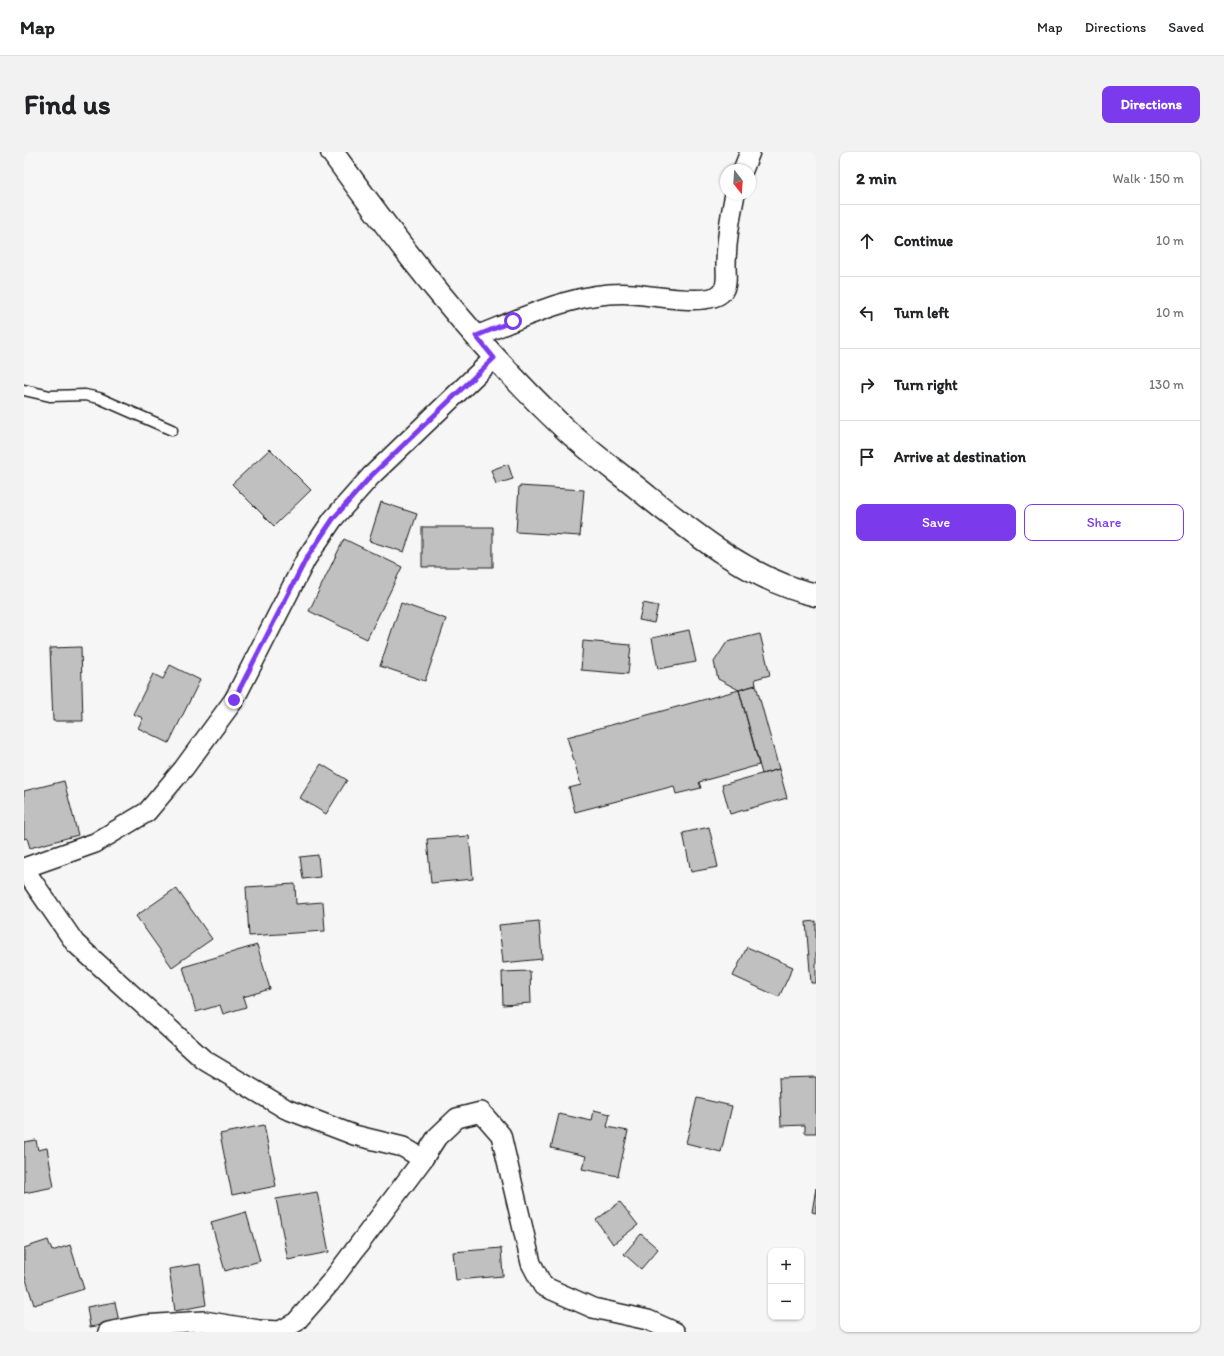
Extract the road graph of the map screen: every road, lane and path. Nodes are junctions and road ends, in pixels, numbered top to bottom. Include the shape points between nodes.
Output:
1 (333, 152) edge
2 (750, 152) edge
3 (745, 164) edge
4 (734, 200) edge
5 (476, 336) junction
6 (494, 358) junction
7 (24, 390) edge
8 (172, 430) dead end
9 (816, 595) edge
10 (24, 869) edge
11 (423, 1159) junction
12 (280, 1331) edge
13 (108, 1332) edge
14 (675, 1332) edge

1 - 5 main road via 375,212
2 - 3 street
4 - 5 street via 726,242 726,285 714,298 700,300 604,294 554,306
5 - 6 main road
6 - 9 main road via 563,427 685,526 744,565 792,590
6 - 10 street via 371,476 333,519 306,559 234,700 184,768 147,812 95,843
7 - 8 lane via 50,396 85,395 99,398
10 - 11 street via 75,943 204,1060 286,1109 354,1135 402,1147
11 - 12 street via 330,1283 296,1322
11 - 14 street via 437,1137 457,1118 481,1112 501,1135 531,1263 543,1286 593,1308 648,1320
12 - 13 street via 204,1321 143,1325

